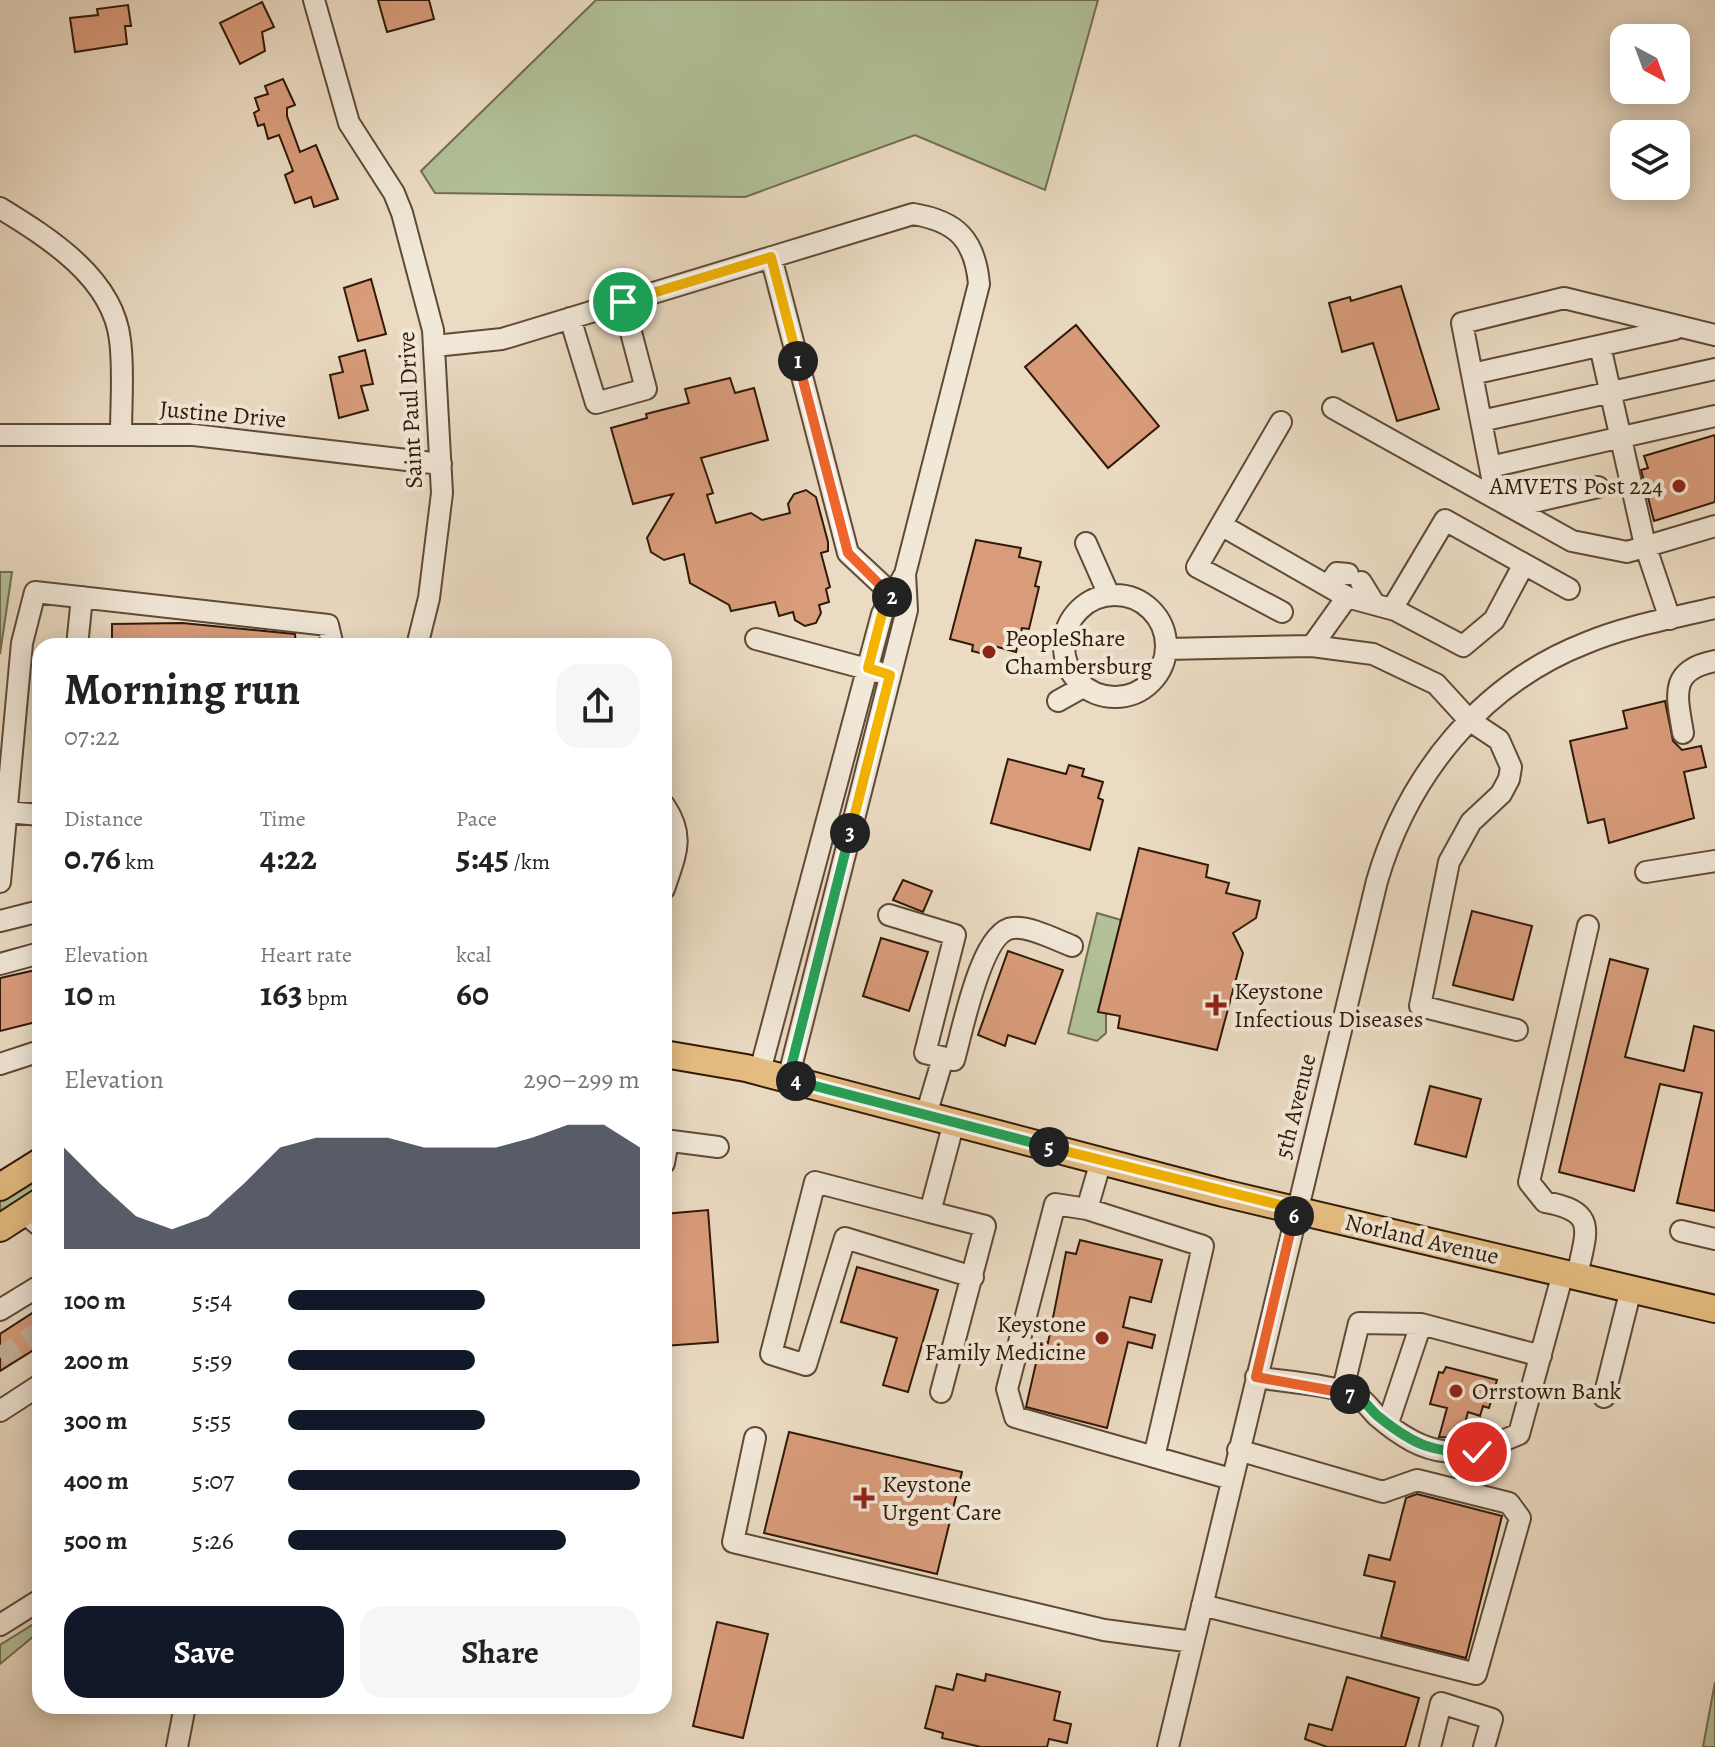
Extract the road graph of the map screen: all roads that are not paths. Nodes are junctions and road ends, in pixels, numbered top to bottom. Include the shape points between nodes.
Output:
1 (314, 0) edge
2 (0, 208) edge
3 (771, 257) junction
4 (623, 302) junction
5 (570, 318) junction
6 (1681, 327) junction
7 (1715, 335) edge
8 (435, 346) junction
9 (1600, 346) junction
10 (1715, 369) edge
11 (1472, 374) junction
12 (1610, 394) junction
13 (1333, 408) dead end
14 (1715, 416) edge
15 (1481, 421) junction
16 (1281, 422) dead end
17 (121, 433) junction
18 (0, 435) edge
19 (1620, 438) junction
20 (441, 464) junction
21 (1490, 467) junction
22 (1598, 487) dead end
23 (1504, 503) junction
24 (1221, 525) junction
25 (1715, 526) edge
26 (1086, 543) dead end
27 (1645, 545) junction
28 (1524, 564) junction
29 (905, 574) junction
30 (1352, 584) junction
31 (1569, 589) dead end
32 (893, 595) junction
33 (1109, 595) junction
34 (82, 597) junction
35 (1383, 606) junction
36 (1715, 608) edge
37 (1282, 612) dead end
38 (1670, 619) junction
39 (78, 638) edge
40 (331, 638) edge
41 (419, 638) edge
42 (756, 639) dead end
43 (1312, 646) junction
44 (1166, 649) junction
45 (1715, 661) edge
46 (868, 668) junction
47 (890, 675) junction
48 (1083, 687) junction
49 (1058, 701) dead end
50 (1469, 720) junction
51 (1683, 733) dead end
52 (7, 812) junction
53 (32, 814) edge
54 (672, 816) edge
55 (672, 865) edge
56 (1714, 865) edge
57 (1646, 872) dead end
58 (0, 882) edge
59 (32, 913) edge
60 (889, 915) dead end
61 (0, 921) edge
62 (1588, 926) dead end
63 (1072, 946) dead end
64 (32, 955) edge
65 (0, 964) edge
66 (1517, 1030) dead end
67 (32, 1054) edge
68 (672, 1055) edge
69 (943, 1058) junction
70 (0, 1064) edge
71 (760, 1071) junction
72 (788, 1079) junction
73 (926, 1115) junction
74 (954, 1122) junction
75 (672, 1141) edge
76 (718, 1147) dead end
77 (1101, 1161) junction
78 (32, 1167) edge
79 (0, 1187) edge
80 (1087, 1209) junction
81 (1296, 1209) junction
82 (930, 1212) junction
83 (32, 1215) edge
84 (0, 1228) edge
85 (1681, 1231) dead end
86 (1715, 1239) edge
87 (1570, 1274) junction
88 (973, 1277) junction
89 (1631, 1289) junction
90 (32, 1293) edge
91 (1715, 1309) edge
92 (0, 1310) edge
93 (1421, 1324) junction
94 (1541, 1356) junction
95 (1256, 1377) junction
96 (32, 1390) edge
97 (941, 1392) dead end
98 (1342, 1393) junction
99 (1604, 1397) dead end
100 (0, 1411) edge
101 (1388, 1423) junction
102 (755, 1438) dead end
103 (1238, 1450) junction
104 (1154, 1457) junction
105 (1231, 1479) junction
106 (32, 1605) edge
107 (1202, 1605) junction
108 (1, 1623) edge
109 (1193, 1642) junction
110 (183, 1714) edge
111 (177, 1747) edge
112 (1168, 1747) edge
113 (1430, 1747) edge
114 (1484, 1747) edge

1 - 8 street, Saint Paul Drive via 349,123 402,213
2 - 17 street via 81,266 108,301 120,338
3 - 4 street
3 - 29 street via 913,214 941,218 976,257 979,284
3 - 32 street via 848,553
4 - 5 street
4 - 5 street via 646,389 596,403
5 - 8 street via 502,339
6 - 7 street
6 - 9 street
6 - 11 street via 1564,298 1462,323
8 - 20 street, Saint Paul Drive
9 - 11 street
9 - 12 street
10 - 12 street
11 - 15 street
12 - 15 street
12 - 19 street
13 - 23 street
14 - 19 street
15 - 21 street
16 - 24 street
17 - 18 street, Justine Drive
17 - 20 street, Justine Drive via 194,435
19 - 21 street
19 - 27 street
20 - 41 street, Saint Paul Drive via 429,598
21 - 23 street
22 - 23 street
23 - 27 street via 1572,541 1627,552
24 - 30 street via 1328,586
24 - 37 street via 1197,567
25 - 27 street
26 - 33 street
27 - 38 street
28 - 31 street
28 - 35 street via 1494,620 1463,646
28 - 35 street via 1445,520
29 - 32 street
29 - 47 street via 907,610
30 - 35 street
30 - 43 street
32 - 46 street via 882,614
33 - 44 street via 1148,607 1164,633
33 - 48 street via 1088,603 1067,627 1065,660
34 - 39 street
34 - 40 street via 328,625
34 - 52 street via 35,592 22,643
36 - 38 street, 5th Avenue
38 - 50 street, 5th Avenue via 1608,634 1552,658
42 - 46 street
43 - 44 street
43 - 50 street via 1386,660 1436,684
44 - 48 street via 1154,678 1129,695 1113,697
45 - 51 street via 1693,668 1679,680
46 - 47 street
46 - 71 street
47 - 72 street
48 - 49 street
50 - 66 street via 1499,740 1510,774 1501,794 1471,822 1449,862 1420,1006
50 - 81 street, 5th Avenue via 1419,783 1384,857
52 - 53 street
52 - 58 street
54 - 55 street via 678,824
56 - 57 street
59 - 61 street
60 - 69 street via 955,935 925,1053
62 - 87 street via 1529,1182 1545,1202 1574,1208 1581,1216 1586,1234
63 - 69 street via 1014,927 999,932 986,951 954,1060
64 - 65 street
67 - 70 street
68 - 71 main road, Norland Avenue
69 - 73 street
71 - 72 main road, Norland Avenue
72 - 73 main road, Norland Avenue
73 - 74 main road, Norland Avenue
74 - 77 main road, Norland Avenue
74 - 82 street
75 - 76 street
77 - 80 street
77 - 81 main road, Norland Avenue
78 - 79 main road
80 - 104 street via 1203,1246
80 - 104 street via 1055,1204 1007,1389 1015,1417
81 - 87 main road, Norland Avenue
81 - 95 street, 5th Avenue
82 - 88 street via 985,1226
82 - 88 street via 815,1182 771,1354 806,1365 845,1238
83 - 84 main road
85 - 86 street
87 - 89 main road, Norland Avenue
87 - 94 street
88 - 97 street
89 - 91 main road, Norland Avenue
89 - 99 street
90 - 92 street
93 - 94 street
93 - 98 street via 1359,1323
93 - 101 street
94 - 101 street via 1519,1434 1506,1440 1477,1452 1441,1452
95 - 98 street
95 - 103 street, 5th Avenue
96 - 100 street
98 - 101 street via 1356,1395
102 - 109 street via 733,1542 1104,1630
103 - 105 street, 5th Avenue
103 - 107 street via 1383,1492 1417,1480 1509,1503 1520,1518 1476,1674
104 - 105 street
105 - 107 street, 5th Avenue
106 - 108 street
107 - 109 street, 5th Avenue
109 - 112 street, 5th Avenue
110 - 111 street
113 - 114 street via 1441,1703 1492,1719

